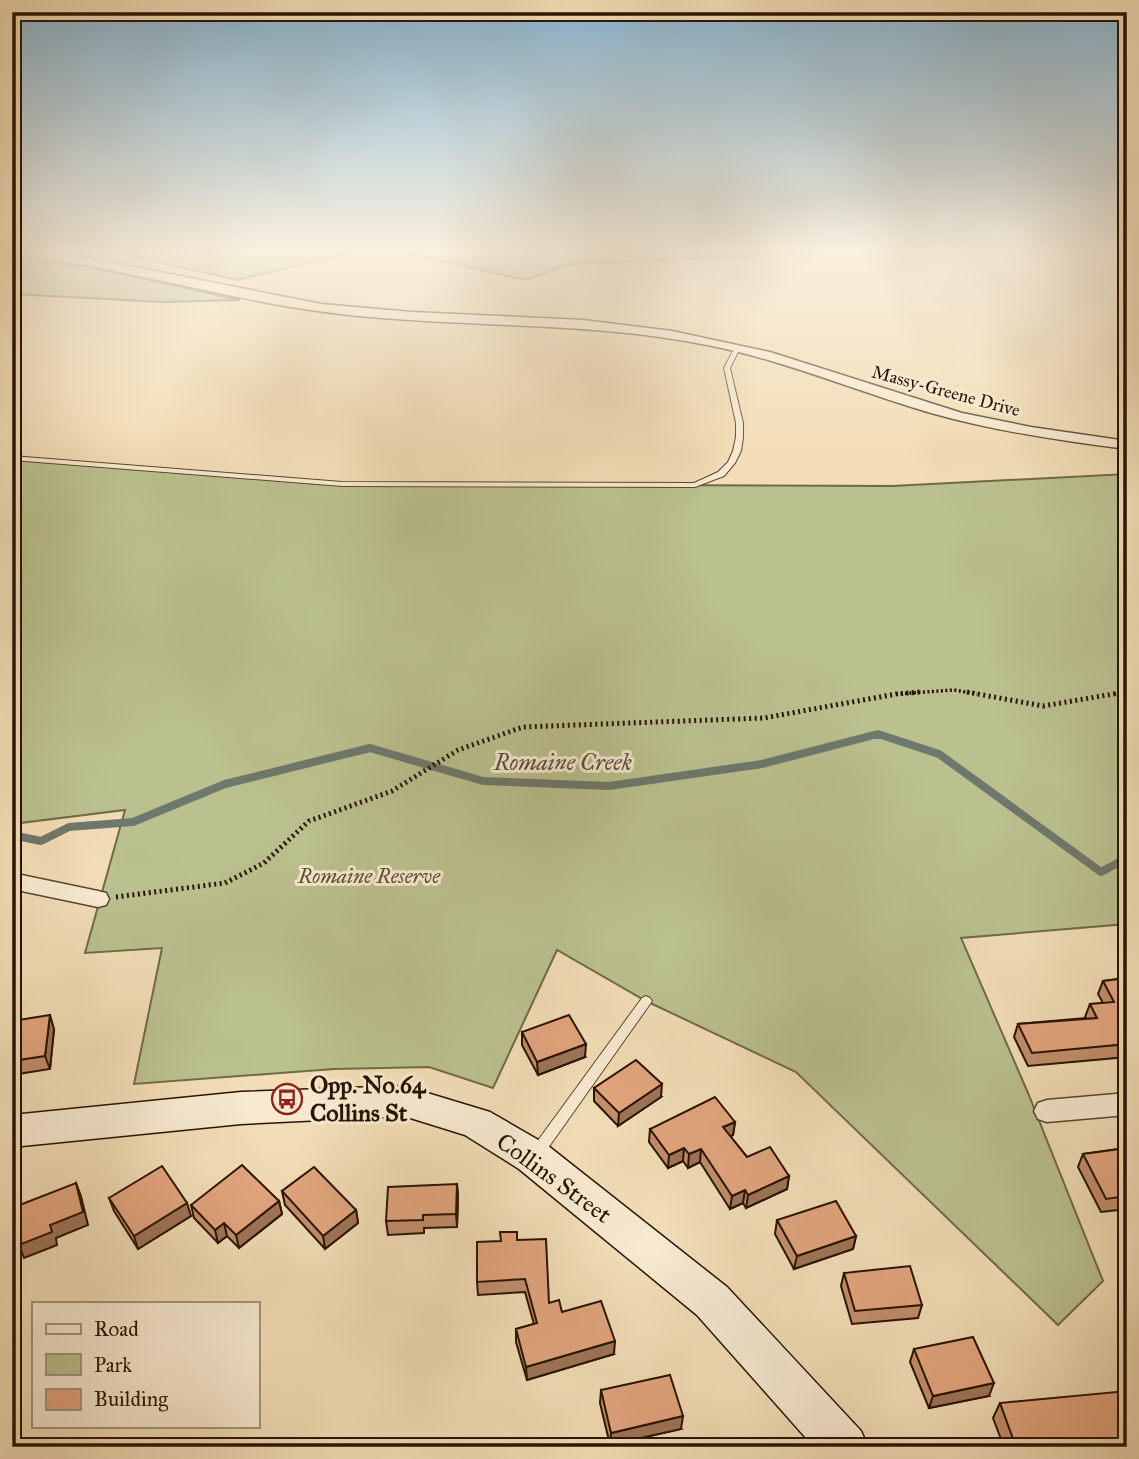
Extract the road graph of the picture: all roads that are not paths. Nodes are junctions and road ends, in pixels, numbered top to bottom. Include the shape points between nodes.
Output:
1 (462, 317) edge
2 (737, 348) junction
3 (1127, 445) edge
4 (12, 458) edge
5 (12, 881) edge
6 (98, 900) road end
7 (646, 1001) dead end
8 (1127, 1104) edge
9 (1046, 1111) dead end
10 (12, 1131) edge
11 (533, 1157) junction
12 (845, 1447) edge

1 - 2 street, Massy-Greene Drive via 630,329
2 - 3 street, Massy-Greene Drive via 940,411
2 - 4 lane via 727,368 741,423 738,450 721,473 695,485 342,484
5 - 6 street
7 - 11 lane
8 - 9 street
10 - 11 street, Collins Street via 240,1108 404,1101 477,1123
11 - 12 street, Collins Street via 712,1301

